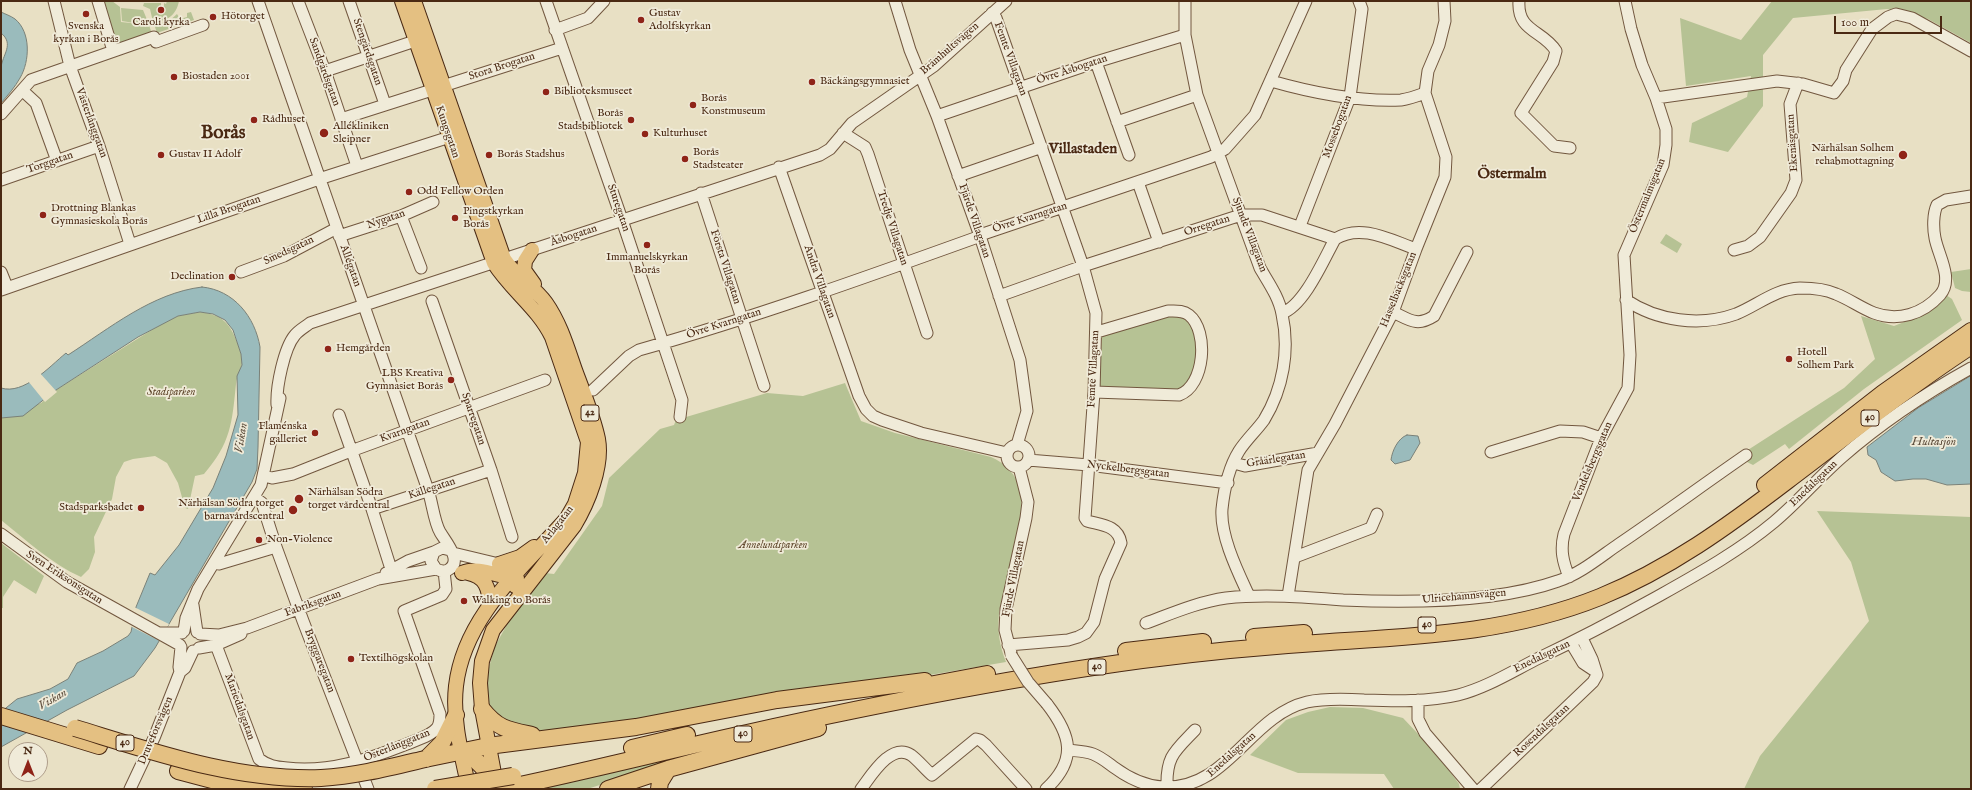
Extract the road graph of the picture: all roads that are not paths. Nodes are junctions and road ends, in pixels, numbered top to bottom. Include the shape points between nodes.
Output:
1 (54, 1) edge
2 (98, 1) edge
3 (258, 1) edge
4 (298, 1) edge
5 (349, 1) edge
6 (402, 1) edge
7 (414, 1) edge
8 (546, 1) edge
9 (604, 1) edge
10 (895, 1) edge
11 (1006, 1) edge
12 (1185, 1) edge
13 (1306, 1) edge
14 (1359, 1) edge
15 (1444, 1) edge
16 (1519, 1) edge
17 (1625, 1) edge
18 (992, 13) junction
19 (203, 25) dead end
20 (555, 30) junction
21 (1184, 35) junction
22 (415, 41) junction
23 (562, 48) junction
24 (113, 51) junction
25 (1971, 51) edge
26 (368, 56) junction
27 (1096, 62) junction
28 (70, 66) junction
29 (325, 71) junction
30 (920, 75) junction
31 (1271, 81) junction
32 (1798, 83) junction
33 (1020, 87) junction
34 (438, 88) junction
35 (22, 91) junction
36 (1424, 94) junction
37 (1197, 95) junction
38 (1350, 98) junction
39 (1656, 98) junction
40 (385, 104) junction
41 (1, 114) edge
42 (937, 116) junction
43 (340, 119) junction
44 (1117, 122) junction
45 (454, 136) junction
46 (840, 137) junction
47 (99, 146) junction
48 (1042, 147) junction
49 (1570, 148) dead end
50 (1219, 154) junction
51 (1129, 155) dead end
52 (57, 161) junction
53 (357, 166) junction
54 (780, 167) junction
55 (958, 176) junction
56 (319, 178) junction
57 (1, 180) edge
58 (1138, 182) junction
59 (701, 193) junction
60 (1971, 196) edge
61 (432, 202) dead end
62 (1064, 208) junction
63 (401, 216) junction
64 (1241, 216) junction
65 (622, 221) junction
66 (1300, 226) junction
67 (338, 232) junction
68 (980, 236) junction
69 (1335, 239) junction
70 (1159, 242) junction
71 (130, 244) junction
72 (1416, 249) junction
73 (532, 250) junction
74 (1734, 250) dead end
75 (1468, 252) dead end
76 (499, 261) junction
77 (904, 264) junction
78 (1084, 266) junction
79 (421, 268) dead end
80 (1, 272) edge
81 (241, 272) dead end
82 (4, 288) edge
83 (822, 291) junction
84 (999, 296) junction
85 (541, 298) junction
86 (1626, 300) junction
87 (432, 301) dead end
88 (365, 306) junction
89 (1393, 312) junction
90 (1282, 313) junction
91 (742, 318) junction
92 (1971, 320) edge
93 (1971, 331) edge
94 (1097, 332) junction
95 (927, 333) dead end
96 (663, 343) junction
97 (1971, 346) edge
98 (1971, 352) edge
99 (1971, 368) edge
100 (1935, 370) junction
101 (545, 380) dead end
102 (764, 386) dead end
103 (593, 390) dead end
104 (1094, 392) junction
105 (1883, 392) junction
106 (470, 408) junction
107 (339, 415) dead end
108 (680, 417) dead end
109 (408, 430) junction
110 (1601, 438) junction
111 (1017, 445) junction
112 (351, 451) junction
113 (1491, 452) dead end
114 (1007, 453) junction
115 (1318, 453) junction
116 (1746, 455) dead end
117 (1023, 463) junction
118 (1234, 463) junction
119 (1089, 465) junction
120 (491, 470) junction
121 (264, 476) junction
122 (1228, 482) junction
123 (428, 490) junction
124 (254, 497) junction
125 (372, 509) junction
126 (1378, 514) dead end
127 (558, 528) junction
128 (440, 532) junction
129 (1, 534) edge
130 (512, 537) dead end
131 (276, 547) junction
132 (435, 551) junction
133 (451, 552) junction
134 (1294, 557) junction
135 (214, 563) junction
136 (499, 564) junction
137 (391, 569) junction
138 (442, 570) junction
139 (462, 573) junction
140 (535, 574) junction
141 (1569, 577) junction
142 (514, 578) junction
143 (378, 580) junction
144 (1248, 596) junction
145 (1288, 596) junction
146 (192, 601) junction
147 (490, 605) junction
148 (299, 609) junction
149 (1146, 623) dead end
150 (247, 628) junction
151 (493, 630) junction
152 (183, 632) junction
153 (159, 633) junction
154 (198, 633) junction
155 (1582, 638) junction
156 (1571, 643) junction
157 (180, 646) junction
158 (217, 649) junction
159 (196, 650) junction
160 (1010, 650) junction
161 (1595, 671) junction
162 (180, 672) junction
163 (966, 683) junction
164 (1418, 700) junction
165 (1, 706) edge
166 (482, 709) junction
167 (456, 715) junction
168 (1, 716) edge
169 (51, 726) junction
170 (1194, 730) dead end
171 (544, 738) junction
172 (488, 746) junction
173 (1068, 750) junction
174 (462, 752) junction
175 (425, 759) junction
176 (357, 761) junction
177 (177, 765) junction
178 (335, 768) junction
179 (668, 770) junction
180 (505, 785) edge
181 (367, 786) edge
182 (1171, 788) edge
183 (130, 789) edge
184 (220, 789) edge
185 (246, 789) edge
186 (304, 789) edge
187 (435, 789) edge
188 (469, 789) edge
189 (608, 789) edge
190 (660, 789) edge
191 (860, 789) edge
192 (1026, 789) edge
193 (1046, 789) edge
194 (1473, 789) edge
195 (1481, 789) edge

1 - 28 street, Västerlånggatan
2 - 24 street
3 - 56 street, Allégatan
4 - 29 street, Sandgärdsgatan
5 - 26 street, Stengärdsgatan
6 - 22 main road, Kungsgatan / 42
7 - 34 main road, Kungsgatan / 42
8 - 20 street, Sturegatan
9 - 20 street via 588,18
10 - 30 street, Fjärde Villagatan
11 - 18 street, Brämhultsvägen
12 - 21 street, Sjunde Villagatan
13 - 31 street, Övre Kvarngatan
14 - 38 street, Mossebogatan via 1362,9
15 - 36 street, Hasselbacksgatan via 1445,21 1439,45 1428,71
16 - 49 street via 1522,21 1556,51 1553,62 1521,113 1554,146
17 - 39 street, Östermalmsgatan via 1642,65
18 - 30 street, Brämhultsvägen via 934,66
18 - 33 street, Femte Villagatan
19 - 24 street via 156,42 154,37
20 - 23 street, Sturegatan
21 - 27 street, Övre Åsbogatan
21 - 37 street, Sjunde Villagatan
22 - 26 street
22 - 34 main road, Kungsgatan / 42
23 - 34 street, Stora Brogatan
23 - 65 street, Sturegatan
24 - 28 street
25 - 32 street via 1912,18 1896,14 1874,25 1846,70 1843,81 1834,92
26 - 29 street
26 - 40 street, Stengärdsgatan
27 - 33 street, Övre Åsbogatan
27 - 44 street
28 - 35 street via 31,80
28 - 47 street, Västerlånggatan
29 - 43 street, Sandgärdsgatan
30 - 42 street, Fjärde Villagatan
30 - 46 street, Brämhultsvägen via 852,123
31 - 38 street via 1311,93
31 - 50 street, Övre Kvarngatan via 1249,123
32 - 39 street via 1755,83
32 - 74 street, Ekenäsgatan via 1790,104 1796,180 1792,193 1760,237 1748,246
33 - 42 street, Övre Åsbogatan
33 - 48 street, Femte Villagatan
34 - 40 street, Stora Brogatan
34 - 45 main road, Kungsgatan / 42
35 - 41 street
35 - 52 street via 36,102
36 - 38 street via 1402,100
36 - 72 street, Hasselbacksgatan via 1446,158 1445,177
37 - 44 street
37 - 50 street, Sjunde Villagatan
38 - 66 street, Mossebogatan
39 - 86 street, Östermalmsgatan via 1666,129 1666,145 1663,165 1624,255
40 - 43 street, Stora Brogatan
42 - 55 street, Fjärde Villagatan
43 - 53 street, Sandgärdsgatan
44 - 51 street
45 - 53 street, Lilla Brogatan
45 - 76 main road, Kungsgatan / 42
46 - 54 street, Åsbogatan via 830,149 820,155
46 - 77 street, Tredje Villagatan via 865,147
47 - 52 street, Torggatan
47 - 71 street, Västerlånggatan
48 - 55 street
48 - 62 street, Femte Villagatan
50 - 58 street, Övre Kvarngatan
50 - 64 street, Sjunde Villagatan
52 - 57 street, Torggatan
53 - 56 street, Lilla Brogatan
54 - 59 street, Åsbogatan
54 - 83 street, Andra Villagatan
55 - 68 street, Fjärde Villagatan
56 - 67 street, Allégatan
56 - 71 street, Lilla Brogatan
58 - 62 street, Övre Kvarngatan
58 - 70 street
59 - 65 street, Åsbogatan
59 - 91 street, Första Villagatan
60 - 86 street via 1946,200 1937,205 1934,211 1934,235 1946,275 1945,288 1926,308 1914,314 1890,317 1874,313 1828,291 1800,288 1780,291 1737,313 1705,320 1676,320 1664,317 1645,312
61 - 63 street, Nygatan
62 - 68 street, Övre Kvarngatan
62 - 78 street, Femte Villagatan
63 - 67 street, Nygatan
63 - 79 street
64 - 66 street, Orregatan via 1262,215
64 - 70 street, Orregatan
64 - 90 street, Sjunde Villagatan via 1260,268 1274,291
65 - 73 street, Åsbogatan
65 - 96 street, Sturegatan
66 - 69 street, Orregatan
67 - 81 street, Smedsgatan
67 - 88 street, Allégatan
68 - 77 street, Övre Kvarngatan
68 - 84 street, Fjärde Villagatan
69 - 72 street via 1360,231
69 - 90 street via 1294,306
70 - 78 street, Orregatan
71 - 82 street, Lilla Brogatan
72 - 89 street, Hasselbacksgatan
73 - 76 street, Åsbogatan
73 - 85 main road via 524,270 538,289
75 - 89 street via 1434,316 1416,322
76 - 85 main road, Arlagatan / 42
76 - 88 street, Åsbogatan
76 - 127 main road, Arlagatan / 42 via 502,276 545,322 588,442 580,492 567,518
77 - 83 street, Övre Kvarngatan
77 - 95 street, Tredje Villagatan
78 - 84 street, Orregatan
78 - 94 street, Femte Villagatan via 1096,313
80 - 82 street
83 - 91 street, Övre Kvarngatan
83 - 114 street, Andra Villagatan via 859,396 872,416 921,433
84 - 111 street, Fjärde Villagatan via 1020,360 1026,395 1026,416
85 - 140 main road, Arlagatan / 42 via 562,332 598,440 598,456 595,476 584,509 574,526
86 - 110 street, Vendelsbergsgatan via 1630,355 1628,388
87 - 106 street, Sparregatan
88 - 109 street, Allégatan
88 - 121 street, Åsbogatan via 307,326 290,342
89 - 115 street, Hasselbacksgatan
90 - 118 street, Sjunde Villagatan via 1285,350 1283,370 1276,394 1264,419 1239,450
91 - 96 street, Övre Kvarngatan
91 - 102 street, Första Villagatan
92 - 105 highway via 1926,353
93 - 105 highway, 40
94 - 104 street, Femte Villagatan
94 - 104 street via 1178,310 1195,320 1199,331 1201,364 1189,388 1179,395
96 - 103 street, Övre Kvarngatan via 639,350 629,356
96 - 108 street, Sturegatan via 682,400
97 - 100 highway, 40
98 - 100 highway
99 - 155 street, Enedalsgatan via 1922,397 1864,438 1772,524 1733,552
100 - 163 highway, 40 via 1707,540 1677,559 1639,579 1573,607 1536,619 1449,634 1186,654
101 - 106 street, Kvarngatan
104 - 119 street, Femte Villagatan
105 - 163 highway, 40 via 1701,532 1635,570 1572,596 1506,614 1449,623 1168,645
106 - 109 street, Kvarngatan
106 - 120 street, Sparregatan
107 - 112 street
109 - 112 street, Kvarngatan
109 - 123 street, Allégatan
110 - 113 street via 1583,432 1560,431
110 - 141 street, Vendelsbergsgatan via 1564,534 1561,548 1563,563
111 - 114 street
111 - 117 street via 1026,450
112 - 121 street, Kvarngatan via 293,474 272,478
112 - 125 street
114 - 117 street via 1009,463 1014,466
115 - 118 street, Gråärlegatan via 1245,466
115 - 134 street, Hasselbacksgatan via 1308,470
116 - 141 street, Ulricehamnsvägen
117 - 119 street, Nyckelbergsgatan
117 - 160 street, Fjärde Villagatan via 1028,502 1006,609 1005,630
118 - 122 street, Sjunde Villagatan
119 - 122 street, Nyckelbergsgatan
119 - 160 street, Femte Villagatan via 1085,518 1087,521 1110,527 1120,537 1121,543 1105,579 1094,622 1086,633 1078,638
120 - 123 street, Källegatan
120 - 130 street, Sparregatan
121 - 124 street
122 - 144 street, Sjunde Villagatan via 1222,510 1225,530 1236,569
123 - 125 street, Källegatan
123 - 128 street, Allégatan
124 - 131 street, Bryggaregatan via 262,503
124 - 135 street
125 - 137 street
126 - 134 street via 1370,528
127 - 136 main road via 520,557
127 - 142 main road, Arlagatan / 42
128 - 132 street, Allégatan
128 - 133 street, Allégatan
129 - 153 street, Sven Eriksonsgatan via 67,582
131 - 135 street via 219,564
131 - 148 street, Bryggaregatan
132 - 133 street via 442,548
132 - 137 street, Fabriksgatan
132 - 138 street via 431,561
133 - 136 street
133 - 138 street via 454,564
134 - 145 street, Hasselbacksgatan
135 - 146 street
136 - 142 main road via 511,571
137 - 143 street, Fabriksgatan
138 - 139 street, Fabriksgatan
138 - 143 street, Fabriksgatan
138 - 176 street, Österlånggatan via 446,586 444,593 438,598 404,611 437,706 440,723 436,730 426,736
139 - 142 main road via 477,570
139 - 147 main road via 476,575 484,580 488,586
140 - 142 main road
140 - 151 main road, Arlagatan / 42
141 - 145 street, Ulricehamnsvägen via 1525,591 1449,600 1406,601
142 - 147 main road, Arlagatan / 42
142 - 151 main road via 514,593
143 - 148 street, Fabriksgatan
144 - 145 street, Ulricehamnsvägen
144 - 149 street, Ulricehamnsvägen via 1208,601
146 - 152 street
146 - 154 street
147 - 167 main road, Arlagatan / 42 via 475,628 462,658 456,687
148 - 150 street, Fabriksgatan
148 - 176 street, Bryggaregatan
150 - 154 street, Fabriksgatan via 218,635
150 - 158 street, Fabriksgatan via 242,634
151 - 166 main road, Arlagatan / 42 via 481,667
152 - 153 street
152 - 154 street via 192,629
152 - 157 street via 179,638
153 - 157 street
154 - 159 street via 202,641
155 - 156 street, Enedalsgatan
155 - 161 street
156 - 161 street via 1583,663
156 - 164 street, Enedalsgatan via 1480,687 1459,694
157 - 159 street via 187,651
157 - 162 street, Druveforsvägen
158 - 159 street, Fabriksgatan
158 - 178 street, Mariedalsgatan via 259,760 265,764 288,768
159 - 162 street, Druveforsvägen
160 - 173 street, Fjärde Villagatan, bridge via 1028,682 1062,723
161 - 195 street, Rosendalsgatan via 1597,675 1594,682
162 - 183 street, Druveforsvägen via 154,738
163 - 171 highway via 898,684 777,700 629,728
163 - 179 highway
163 - 180 highway, 40 via 744,723
164 - 182 street, Enedalsgatan via 1332,700 1299,704 1278,714 1217,772 1193,784
164 - 194 street via 1418,718 1425,733
165 - 169 highway, 40
166 - 171 highway via 501,728
166 - 172 main road, Arlagatan / 42
167 - 174 main road, Arlagatan / 42
167 - 175 highway via 442,743
168 - 169 highway, 40
169 - 177 highway, 40 via 99,746
169 - 177 highway, 40, bridge via 75,728
170 - 182 street via 1170,758 1168,764
171 - 172 highway
172 - 174 highway
172 - 180 main road, Arlagatan
173 - 182 street, Enedalsgatan via 1094,754 1136,781
173 - 193 street via 1063,767
174 - 175 highway
174 - 180 highway via 470,755
174 - 188 main road, Arlagatan
175 - 177 highway, bridge via 357,774 319,778
176 - 178 street
176 - 181 street, Bryggaregatan
177 - 184 highway
177 - 185 highway, 40
177 - 186 highway, 40, bridge
178 - 181 street, Bryggaregatan via 345,770
179 - 189 highway
179 - 190 highway via 660,782
180 - 187 highway, 40, bridge
191 - 192 street via 889,755 903,752 910,755 932,775 976,739 986,745

